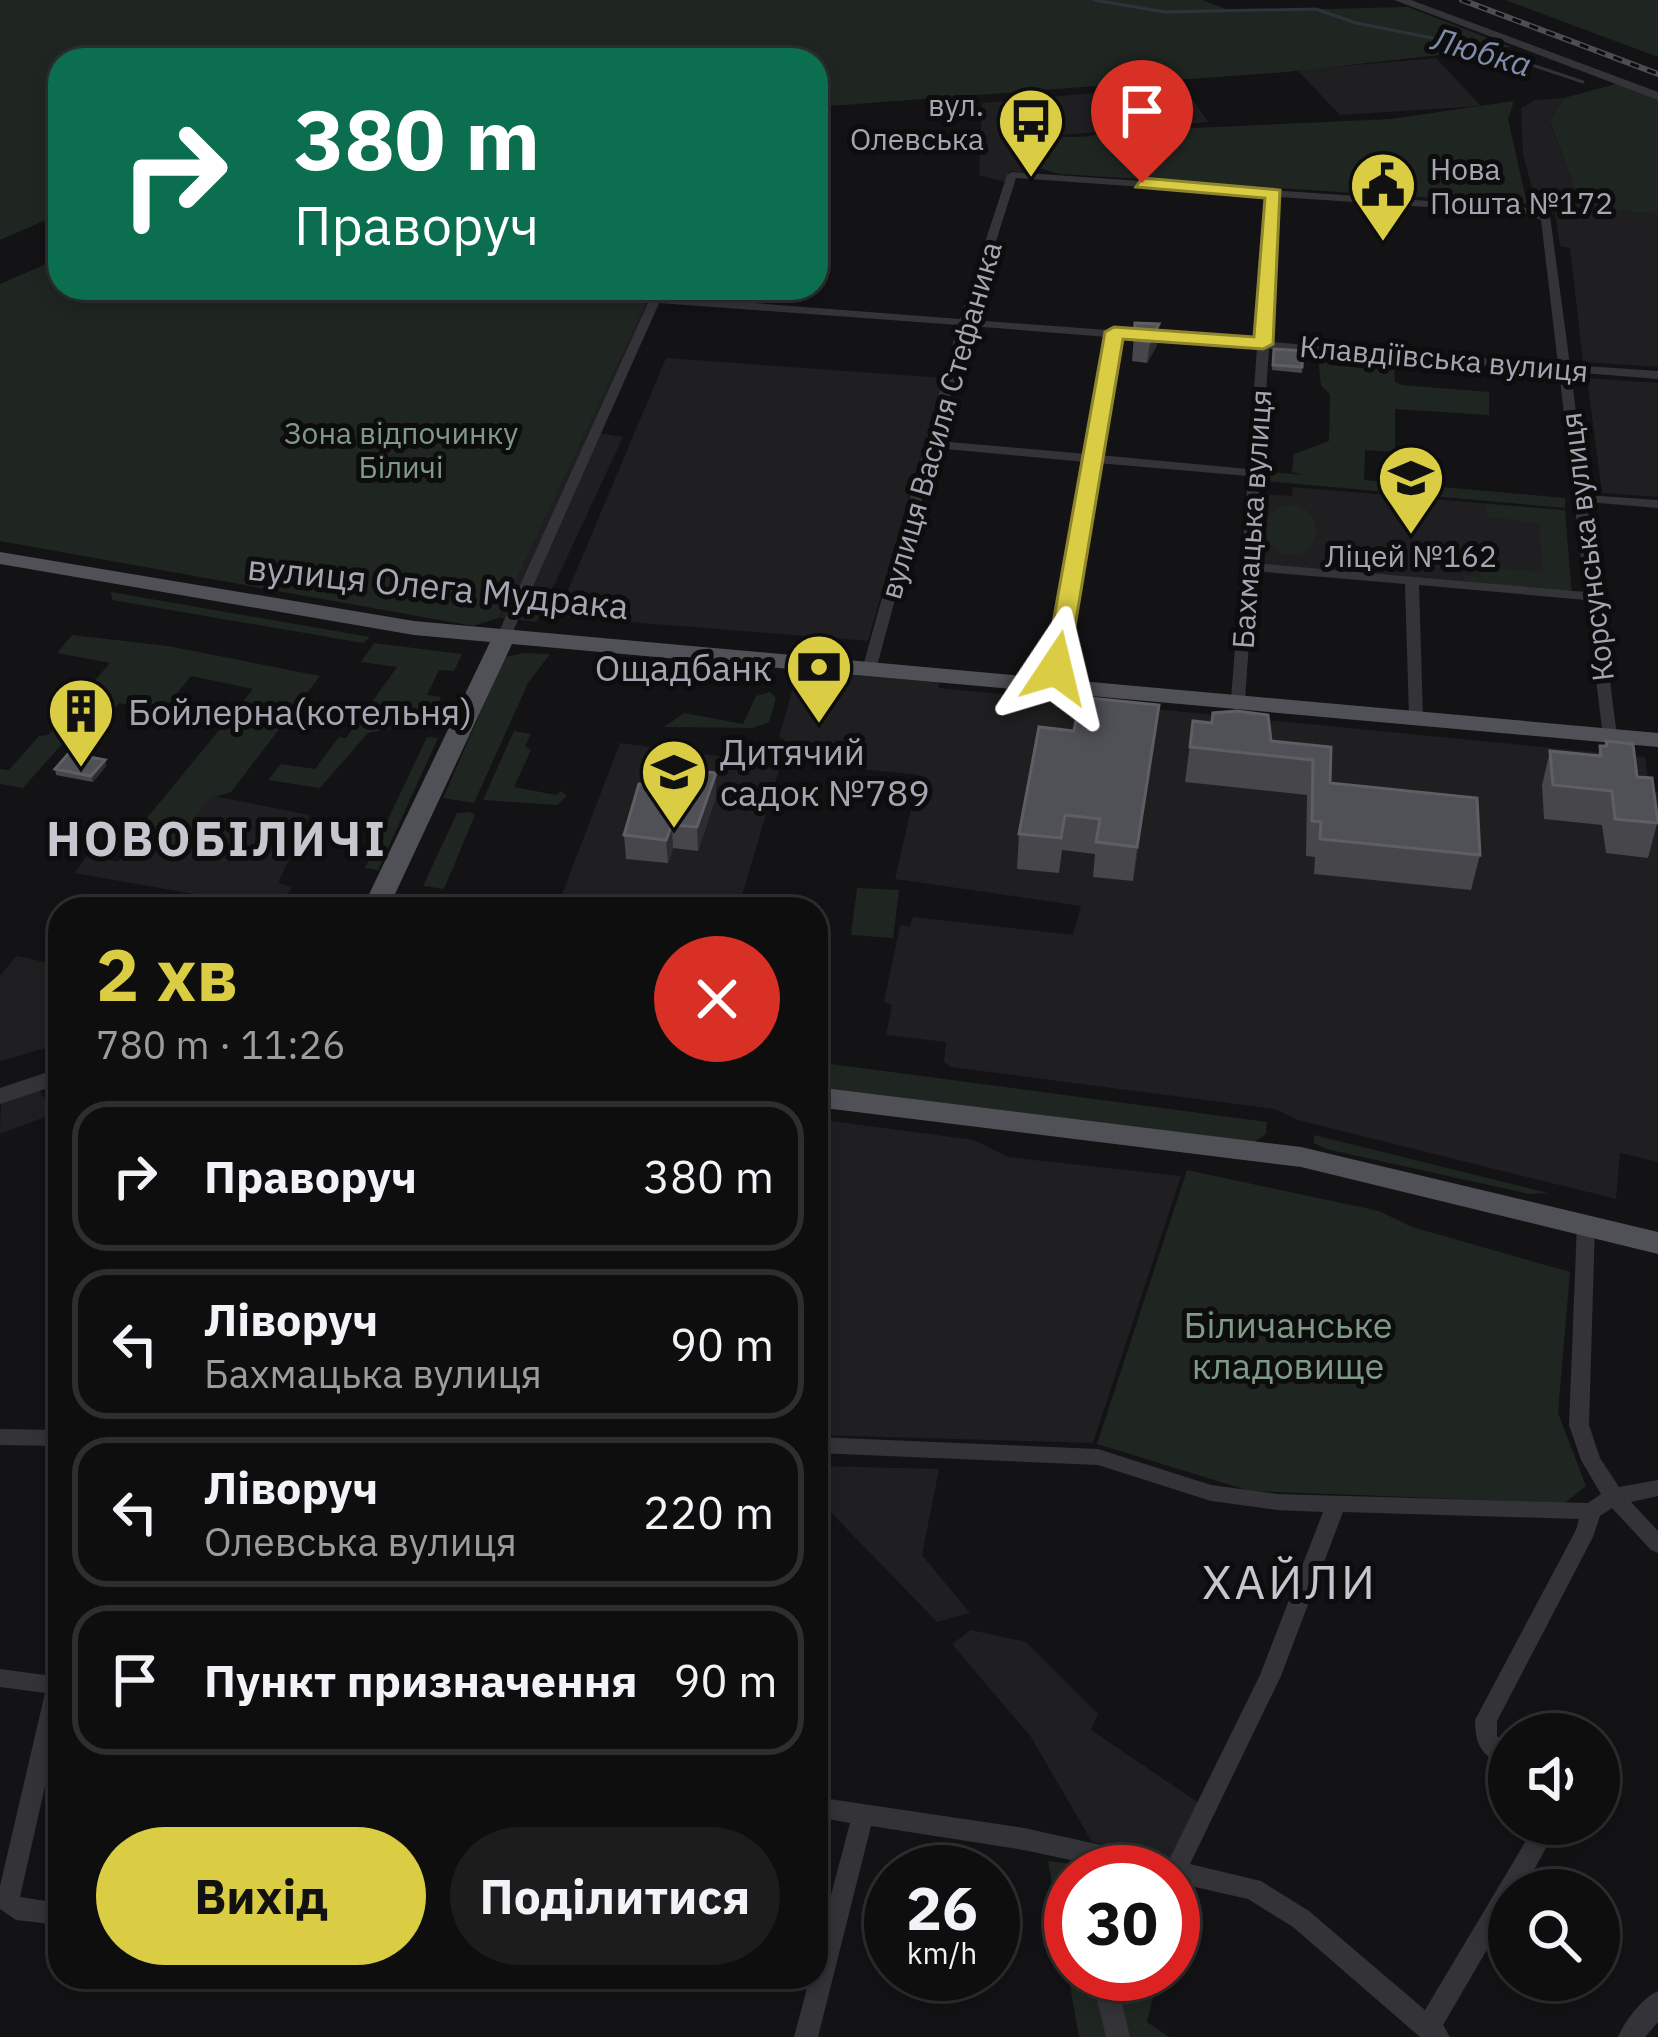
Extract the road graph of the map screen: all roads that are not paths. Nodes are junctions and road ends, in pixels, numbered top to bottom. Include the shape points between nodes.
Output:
1 (1400, 0) edge
2 (1658, 95) edge
3 (1274, 194) junction
4 (654, 300) edge
5 (731, 300) edge
6 (964, 322) junction
7 (1114, 332) junction
8 (1263, 344) junction
9 (1565, 368) junction
10 (1658, 376) edge
11 (932, 443) junction
12 (1095, 459) junction
13 (1254, 473) junction
14 (1582, 498) junction
15 (1658, 504) edge
16 (0, 558) edge
17 (1247, 566) junction
18 (1412, 580) junction
19 (1590, 596) junction
20 (504, 636) junction
21 (870, 666) junction
22 (1053, 683) junction
23 (1238, 700) junction
24 (1416, 717) junction
25 (1610, 736) junction
26 (1658, 740) edge
27 (380, 897) edge
28 (48, 1080) edge
29 (0, 1096) edge
30 (828, 1098) edge
31 (1586, 1224) junction
32 (1658, 1243) edge
33 (0, 1438) edge
34 (48, 1438) edge
35 (828, 1446) edge
36 (1658, 1488) edge
37 (1612, 1497) junction
38 (1335, 1506) junction
39 (1591, 1510) junction
40 (1658, 1544) edge
41 (0, 1678) edge
42 (48, 1685) edge
43 (1490, 1713) edge
44 (48, 1729) edge
45 (828, 1809) edge
46 (863, 1815) junction
47 (1188, 1845) edge
48 (1044, 1854) edge
49 (1200, 1875) edge
50 (48, 1913) edge
51 (1488, 1929) edge
52 (828, 1951) edge
53 (818, 1989) edge
54 (1109, 2001) edge
55 (1658, 2003) edge
56 (1433, 2032) edge
57 (806, 2037) edge
58 (1118, 2037) edge
59 (1630, 2037) edge

1 - 2 street
3 - 6 street, вулиця Василя Стефаника via 1012,175
3 - 8 street, Бахмацька вулиця
3 - 9 street, Корсунська вулиця via 1545,215
4 - 20 street
5 - 6 street, Клавдіївська вулиця
6 - 7 street, Клавдіївська вулиця
6 - 11 street, вулиця Василя Стефаника
7 - 8 street, Клавдіївська вулиця
7 - 12 street
8 - 9 street, Клавдіївська вулиця
8 - 13 street, Бахмацька вулиця
9 - 10 street, Клавдіївська вулиця
9 - 14 street, Корсунська вулиця
11 - 12 street
11 - 21 street, вулиця Василя Стефаника
12 - 13 street
12 - 22 street
13 - 17 street, Бахмацька вулиця
14 - 15 street
14 - 19 street, Корсунська вулиця
16 - 20 main road, вулиця Олега Мудрака via 290,610
17 - 18 street
17 - 23 street, Бахмацька вулиця
18 - 19 street
18 - 24 street
19 - 25 street, Корсунська вулиця
20 - 21 main road, вулиця Олега Мудрака
20 - 27 main road
21 - 22 main road, вулиця Олега Мудрака
22 - 23 main road, вулиця Олега Мудрака
23 - 24 main road, вулиця Олега Мудрака
24 - 25 main road, вулиця Олега Мудрака
25 - 26 main road, вулиця Олега Мудрака
28 - 29 street
30 - 31 main road via 1301,1157
31 - 32 main road
31 - 37 street via 1579,1425 1587,1458
33 - 34 street
35 - 38 street via 1099,1457 1211,1493
36 - 37 street
37 - 39 street
37 - 40 street
38 - 39 street
38 - 47 street via 1270,1676
39 - 43 street
41 - 42 street
44 - 50 street via 8,1900 16,1909
45 - 46 street
46 - 48 street
46 - 52 street
49 - 56 street via 1252,1889 1301,1919
51 - 56 street
53 - 57 street
54 - 58 street
55 - 59 street

